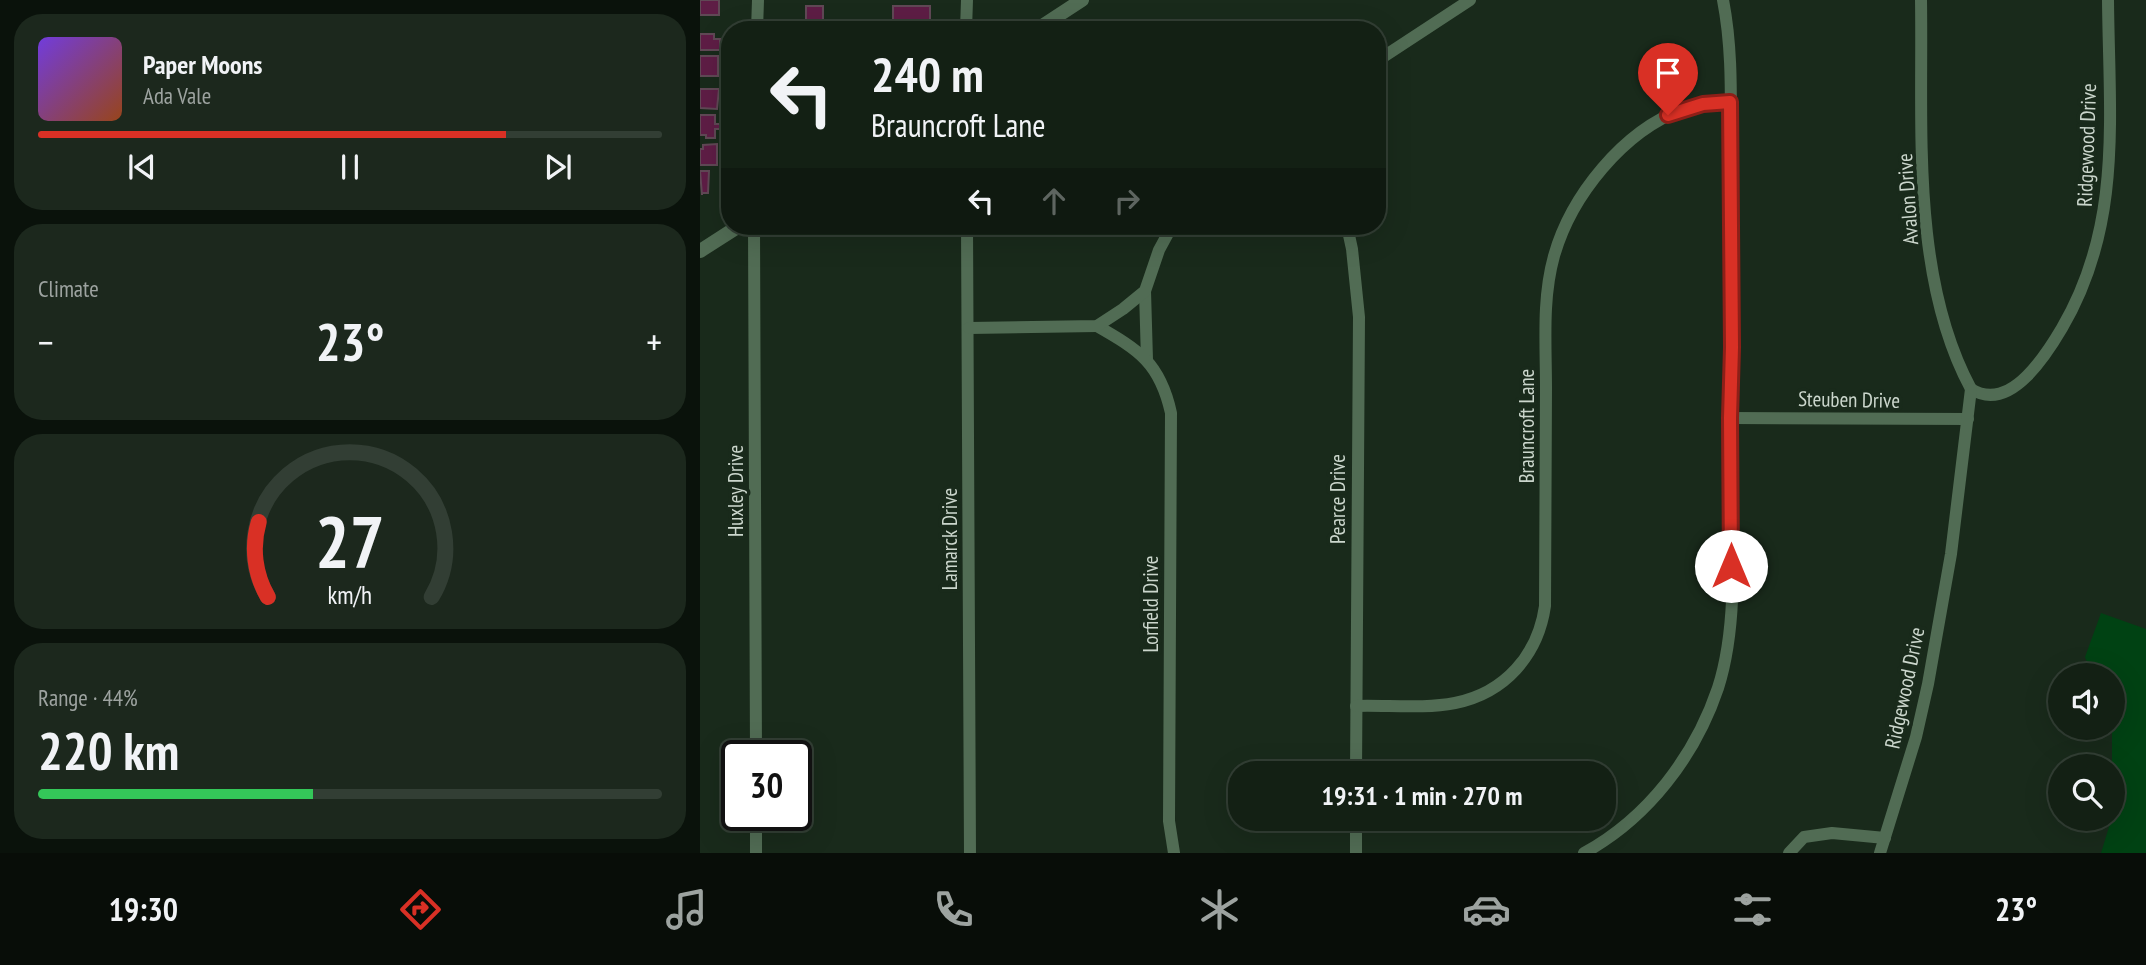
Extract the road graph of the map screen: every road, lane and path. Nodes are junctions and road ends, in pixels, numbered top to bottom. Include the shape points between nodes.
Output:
1 (758, 0) edge
2 (967, 0) edge
3 (1082, 0) edge
4 (1470, 0) edge
5 (1723, 0) edge
6 (1922, 0) edge
7 (2108, 0) edge
8 (757, 21) edge
9 (966, 21) edge
10 (1050, 21) edge
11 (1386, 55) edge
12 (1730, 102) junction
13 (726, 235) edge
14 (754, 235) edge
15 (967, 235) edge
16 (1167, 235) edge
17 (1349, 235) edge
18 (700, 251) edge
19 (1145, 291) junction
20 (1097, 326) junction
21 (969, 328) junction
22 (1147, 360) junction
23 (1971, 389) junction
24 (1730, 418) junction
25 (1968, 419) junction
26 (1356, 706) junction
27 (756, 740) edge
28 (1356, 761) edge
29 (756, 831) edge
30 (1356, 831) edge
31 (1885, 838) junction
32 (756, 853) edge
33 (970, 853) edge
34 (1174, 853) edge
35 (1356, 853) edge
36 (1584, 853) edge
37 (1789, 853) edge
38 (1881, 853) edge

1 - 8 street
2 - 9 street
3 - 10 street
4 - 11 street
5 - 12 street via 1731,53
6 - 23 street, Avalon Drive via 1929,241 1946,326
7 - 23 street, Ridgewood Drive via 2108,186 2094,258 2069,316 2034,369 2010,390 1998,394 1986,396
12 - 24 street
12 - 26 street, Brauncroft Lane via 1685,108 1648,128 1598,174 1564,228 1545,306 1545,606 1528,654 1504,682 1471,699
13 - 18 street
14 - 27 street, Huxley Drive
15 - 21 street, Lamarck Drive
16 - 19 street, Lorfield Drive
17 - 26 street, Pearce Drive via 1359,317
19 - 20 street
19 - 22 street, Lorfield Drive
20 - 21 street
20 - 22 street, Lorfield Drive via 1132,345
21 - 33 street, Lamarck Drive
22 - 34 street, Lorfield Drive via 1161,382 1171,413 1169,821
23 - 25 street, Ridgewood Drive
24 - 25 street, Steuben Drive
24 - 36 street via 1731,616 1718,686 1694,743 1665,785 1608,840
25 - 31 street, Ridgewood Drive via 1928,684
26 - 28 street, Pearce Drive
29 - 32 street
30 - 35 street
31 - 37 street via 1832,833 1804,837
31 - 38 street, Ridgewood Drive

